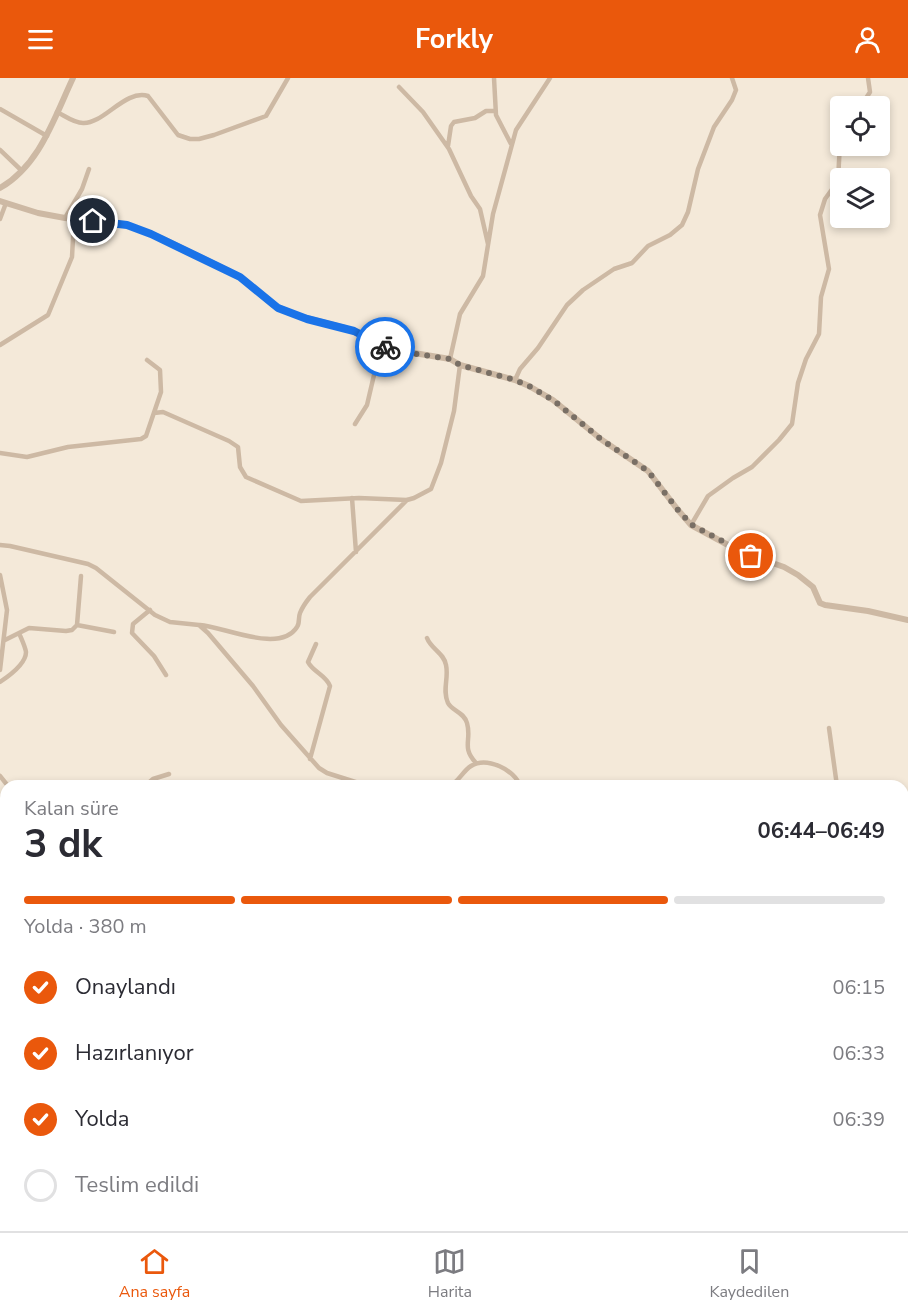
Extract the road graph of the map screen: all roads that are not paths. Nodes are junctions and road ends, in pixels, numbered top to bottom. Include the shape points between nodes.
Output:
1 (73, 78) edge
2 (288, 78) edge
3 (494, 78) edge
4 (550, 78) edge
5 (732, 78) edge
6 (868, 78) edge
7 (399, 87) dead end
8 (867, 96) edge
9 (0, 109) edge
10 (495, 111) junction
11 (57, 112) junction
12 (47, 136) junction
13 (448, 147) junction
14 (512, 147) junction
15 (0, 150) edge
16 (839, 156) edge
17 (89, 169) dead end
18 (21, 170) junction
19 (0, 188) edge
20 (3, 202) edge
21 (65, 218) junction
22 (0, 219) edge
23 (74, 220) junction
24 (488, 244) junction
25 (0, 345) edge
26 (381, 345) junction
27 (450, 359) junction
28 (147, 360) dead end
29 (460, 365) junction
30 (515, 380) junction
31 (154, 413) junction
32 (355, 424) dead end
33 (0, 453) edge
34 (352, 498) junction
35 (407, 500) junction
36 (692, 525) junction
37 (0, 545) edge
38 (356, 552) junction
39 (0, 575) edge
40 (81, 576) dead end
41 (150, 610) junction
42 (908, 620) edge
43 (0, 625) edge
44 (7, 625) junction
45 (77, 625) junction
46 (199, 625) junction
47 (114, 632) dead end
48 (19, 633) junction
49 (427, 638) dead end
50 (5, 640) junction
51 (316, 644) dead end
52 (0, 670) edge
53 (166, 675) dead end
54 (0, 682) edge
55 (829, 728) dead end
56 (310, 759) junction
57 (476, 763) junction
58 (169, 774) dead end
59 (152, 780) edge
60 (349, 780) edge
61 (459, 780) edge
62 (518, 780) edge
63 (836, 780) edge

1 - 11 street
2 - 11 street via 266,116 199,139 178,135 148,96 143,95 90,122 75,122
3 - 10 street
4 - 14 street via 516,130
5 - 30 street via 736,90 714,127 682,225 648,246 632,263 614,269 583,290 567,305
6 - 8 street
7 - 13 street
9 - 12 street
10 - 13 street via 454,122
10 - 14 street
11 - 12 street
12 - 18 street
13 - 24 street via 480,209
14 - 24 street
15 - 18 street
16 - 36 street via 838,181 825,199 820,215 829,269 821,297 819,334 798,382 792,424 752,467 708,496
17 - 21 street
18 - 19 street
20 - 21 street
20 - 22 street
21 - 23 street
23 - 25 street via 72,257 48,315
23 - 26 street via 127,225 151,234 240,277 278,308 345,328
24 - 27 street via 483,276 460,314
26 - 27 street
26 - 32 street via 367,405
27 - 29 street
28 - 31 street via 160,370 161,376
29 - 30 street
29 - 35 street via 454,411 431,489
30 - 36 street via 553,400 648,471
31 - 33 street via 146,436 141,439 68,447 27,457
31 - 34 street via 163,412 229,441 238,447 240,467 246,477 297,500
34 - 35 street
34 - 38 street
35 - 38 street
36 - 42 street via 741,552 798,575 813,587 820,603
37 - 41 street via 88,564
38 - 46 street via 310,597 297,627 284,637 267,640
39 - 44 street
40 - 45 street
41 - 46 street via 170,622
41 - 53 street via 133,624 132,633
43 - 44 street
44 - 50 street
45 - 47 street
45 - 48 street via 66,631 34,627
46 - 56 street
48 - 50 street
48 - 54 street via 26,651 24,658
49 - 57 street via 447,666 447,701 467,723 468,751
50 - 52 street
51 - 56 street via 309,666 330,686
55 - 63 street
56 - 60 street via 327,773
57 - 61 street
57 - 62 street via 509,771
58 - 59 street

